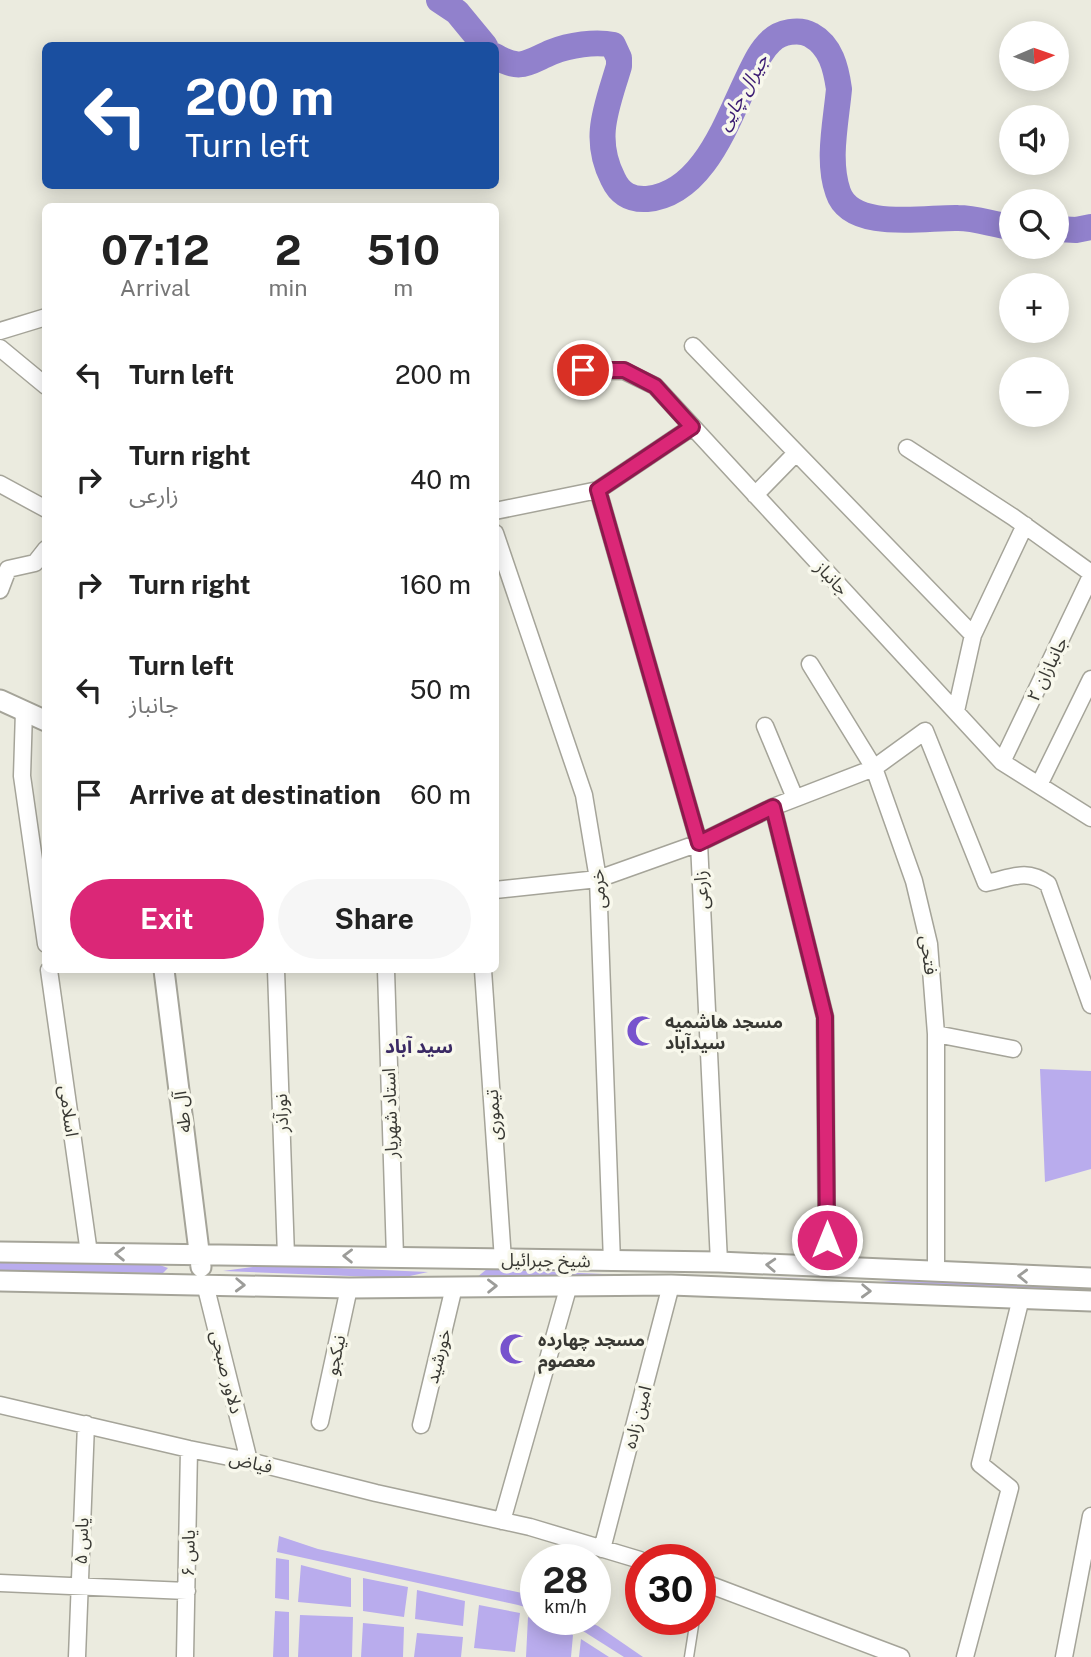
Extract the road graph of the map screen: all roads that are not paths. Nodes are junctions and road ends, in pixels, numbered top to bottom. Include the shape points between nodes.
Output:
1 (42, 318) edge
2 (0, 331) edge
3 (692, 346) dead end
4 (0, 348) edge
5 (564, 370) dead end
6 (42, 383) edge
7 (692, 427) junction
8 (907, 448) dead end
9 (796, 453) junction
10 (0, 484) edge
11 (598, 490) junction
12 (755, 495) junction
13 (42, 507) edge
14 (499, 511) edge
15 (1025, 525) junction
16 (499, 545) edge
17 (42, 554) edge
18 (1091, 575) edge
19 (0, 590) edge
20 (973, 635) junction
21 (810, 664) dead end
22 (1091, 679) edge
23 (0, 700) edge
24 (956, 710) junction
25 (24, 711) junction
26 (42, 719) edge
27 (765, 726) dead end
28 (1002, 762) junction
29 (874, 768) junction
30 (1039, 785) junction
31 (795, 798) junction
32 (773, 807) junction
33 (1091, 818) edge
34 (699, 843) junction
35 (598, 879) junction
36 (499, 890) edge
37 (42, 916) edge
38 (49, 973) edge
39 (164, 973) edge
40 (276, 973) edge
41 (386, 973) edge
42 (483, 973) edge
43 (1091, 1005) edge
44 (936, 1034) junction
45 (1013, 1049) dead end
46 (0, 1252) edge
47 (89, 1253) junction
48 (199, 1255) junction
49 (286, 1256) junction
50 (394, 1256) junction
51 (453, 1258) junction
52 (503, 1260) junction
53 (612, 1262) junction
54 (719, 1262) junction
55 (827, 1268) junction
56 (936, 1272) junction
57 (1091, 1278) edge
58 (0, 1281) edge
59 (205, 1284) junction
60 (569, 1285) junction
61 (671, 1285) junction
62 (454, 1287) junction
63 (349, 1288) junction
64 (825, 1289) junction
65 (1021, 1298) junction
66 (1091, 1301) edge
67 (0, 1405) edge
68 (320, 1422) dead end
69 (86, 1424) junction
70 (421, 1425) dead end
71 (189, 1449) junction
72 (250, 1461) junction
73 (1091, 1516) edge
74 (502, 1521) junction
75 (584, 1544) edge
76 (603, 1544) edge
77 (0, 1583) edge
78 (79, 1587) junction
79 (716, 1588) edge
80 (187, 1591) junction
81 (692, 1635) edge
82 (77, 1657) edge
83 (185, 1657) edge
84 (689, 1657) edge
85 (901, 1657) edge
86 (965, 1657) edge
87 (1064, 1657) edge

1 - 2 street
3 - 9 street
4 - 6 street
5 - 7 street, جانباز via 624,370 655,386
7 - 11 street
7 - 12 street, جانباز
8 - 15 street
9 - 12 street
9 - 20 street
10 - 13 street
11 - 14 street
11 - 34 street, زارعی
12 - 24 street, جانباز
15 - 18 street
15 - 20 street
16 - 35 street, خرمی via 584,795
17 - 19 street via 35,563 8,569
18 - 28 street, جانبازان ۲
20 - 24 street
21 - 29 street, فتحی
22 - 30 street
23 - 25 street
24 - 28 street, جانباز
25 - 26 street
25 - 37 street via 22,776
27 - 31 street
28 - 30 street, جانباز
29 - 31 street
29 - 43 street via 925,731 986,883 1026,874 1048,884
29 - 44 street, فتحی via 914,881 929,944
30 - 33 street, جانباز
31 - 32 street
32 - 34 street
32 - 55 street via 825,1017
34 - 35 street
34 - 54 street, زارعی
35 - 36 street
35 - 53 street, خرمی
38 - 47 street, اسلامی
39 - 48 street, آل طه
40 - 49 street, نورآذر
41 - 50 street, استاد شهریار
42 - 52 street, تیموری
44 - 45 street
44 - 56 street, فتحی
46 - 47 street, شیخ جبرائیل
48 -> 47 street, شیخ جبرائیل
48 - 49 street, شیخ جبرائیل
48 - 59 street, آل طه
50 -> 49 street, شیخ جبرائیل
50 - 51 street, شیخ جبرائیل
51 - 52 street, شیخ جبرائیل
51 - 62 street
52 - 53 street, شیخ جبرائیل
53 - 54 street, شیخ جبرائیل
55 -> 54 street, شیخ جبرائیل
55 - 56 street, شیخ جبرائیل
55 - 64 street
57 -> 56 street, شیخ جبرائیل
58 - 59 street, شیخ جبرائیل
59 -> 63 street, شیخ جبرائیل
59 - 72 street, دلاور صبحی
60 - 61 street, شیخ جبرائیل
62 -> 60 street, شیخ جبرائیل
60 - 74 street
61 - 64 street, شیخ جبرائیل
61 - 76 street, امین زاده
62 - 63 street, شیخ جبرائیل
62 - 70 street, خورشید
63 - 68 street, نیکجو
64 -> 65 street, شیخ جبرائیل
65 - 66 street, شیخ جبرائیل
65 - 86 street via 979,1464 1010,1488
67 - 69 street, فیاض
69 - 71 street, فیاض
69 - 78 street, یاس ۵
71 - 72 street, فیاض
71 - 80 street, یاس ۶
72 - 74 street, فیاض
73 - 87 street
74 - 75 street, فیاض
77 - 78 street
78 - 80 street
78 - 82 street, یاس ۵
79 - 85 street
80 - 83 street, یاس ۶
81 - 84 lane

